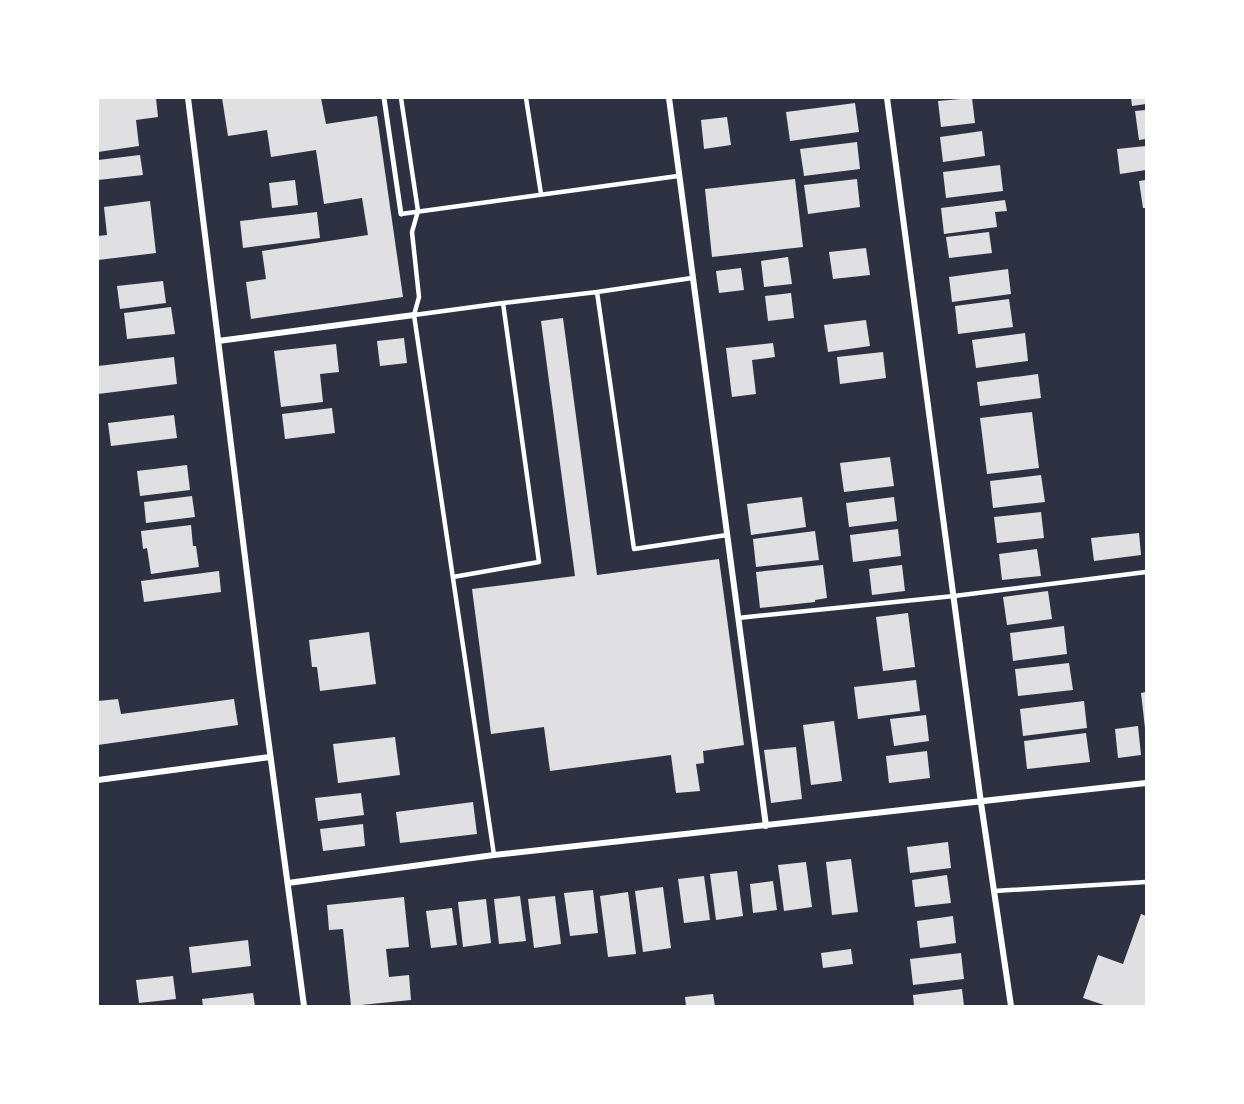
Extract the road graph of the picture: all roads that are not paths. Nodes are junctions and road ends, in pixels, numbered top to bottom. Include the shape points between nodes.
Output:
1 (188, 98) edge
2 (384, 98) edge
3 (401, 98) edge
4 (526, 98) edge
5 (669, 98) edge
6 (887, 98) edge
7 (678, 176) junction
8 (541, 194) junction
9 (418, 211) junction
10 (401, 214) joint
11 (692, 278) junction
12 (597, 292) junction
13 (503, 303) junction
14 (414, 315) junction
15 (218, 341) junction
16 (727, 535) junction
17 (1146, 572) edge
18 (453, 577) junction
19 (954, 596) junction
20 (738, 618) junction
21 (270, 758) junction
22 (98, 780) edge
23 (1146, 783) edge
24 (981, 802) junction
25 (766, 826) junction
26 (494, 855) junction
27 (1146, 882) edge
28 (288, 883) junction
29 (994, 891) junction
30 (304, 1006) edge
31 (1011, 1006) edge

1 - 15 street
2 - 10 street
3 - 9 lane
4 - 8 lane
5 - 7 street
6 - 19 street
7 - 8 lane
7 - 11 street
8 - 9 lane
9 - 10 lane
9 - 14 lane via 412,232 419,297
11 - 12 lane
11 - 16 street
12 - 13 lane
12 - 16 lane via 634,549
13 - 14 lane
13 - 18 lane via 539,562
14 - 15 street
14 - 18 lane
15 - 21 street
16 - 20 street
17 - 19 lane
18 - 26 lane
19 - 20 lane
19 - 24 street
20 - 25 street
21 - 22 street
21 - 28 street
23 - 24 street
24 - 25 street
24 - 29 street
25 - 26 street
26 - 28 street
27 - 29 lane
28 - 30 street
29 - 31 street

